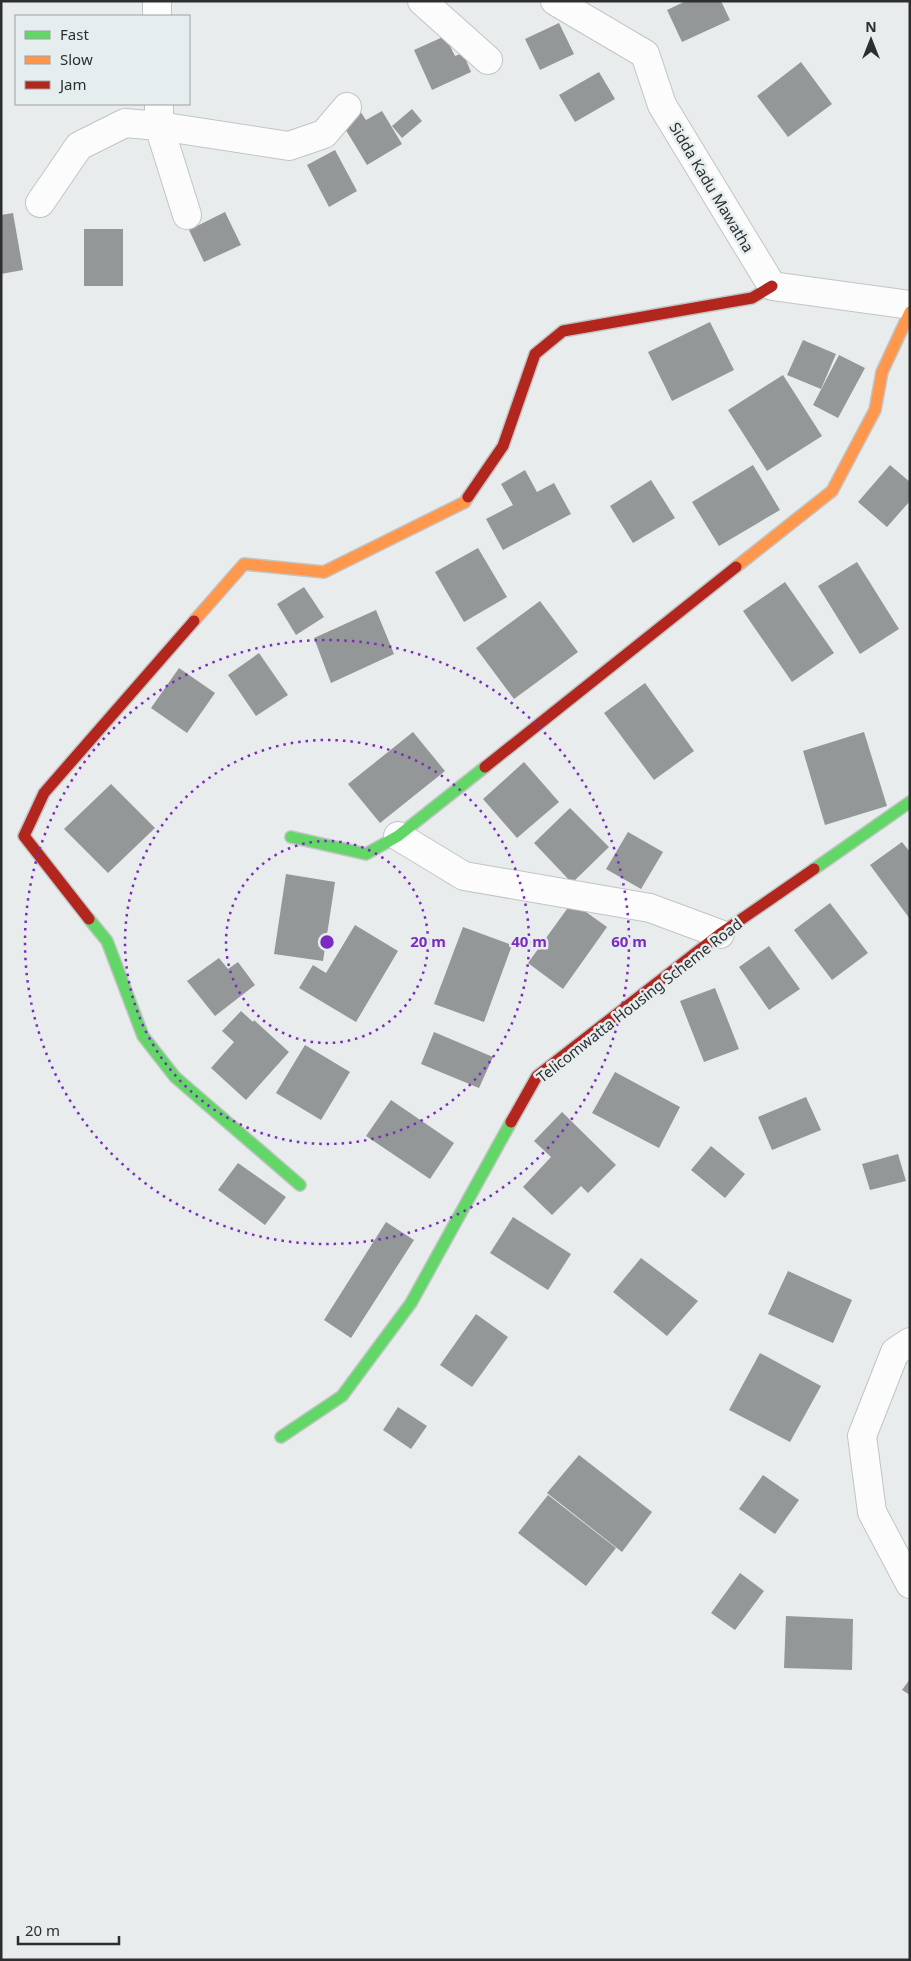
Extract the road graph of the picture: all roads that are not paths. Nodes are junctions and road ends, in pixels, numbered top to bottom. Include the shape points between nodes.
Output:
1 (157, 1) edge
2 (422, 1) edge
3 (555, 1) edge
4 (157, 15) edge
5 (488, 60) dead end
6 (347, 107) dead end
7 (159, 115) edge
8 (40, 203) dead end
9 (187, 215) dead end
10 (772, 286) junction
11 (910, 305) edge
12 (910, 312) edge
13 (910, 802) edge
14 (291, 836) dead end
15 (398, 836) junction
16 (720, 934) junction
17 (300, 1185) dead end
18 (910, 1342) edge
19 (281, 1437) dead end
20 (910, 1584) edge

1 - 4 street
2 - 5 street
3 - 10 street, Sidda Kadu Mawatha via 645,54 662,105
6 - 7 street via 324,134 289,146
7 - 8 street via 124,123 79,146
7 - 9 street
10 - 11 street
10 - 17 street via 752,298 563,331 536,354 503,446 465,502 324,572 244,564 44,792 24,836 107,941 143,1036 175,1077
12 - 15 street via 882,372 875,410 832,491
13 - 16 street, Telicomwatta Housing Scheme Road
14 - 15 street via 366,854
15 - 16 street via 464,876 650,908
16 - 19 street, Telicomwatta Housing Scheme Road via 537,1076 411,1303 342,1396
18 - 20 street via 895,1352 862,1436 872,1512

